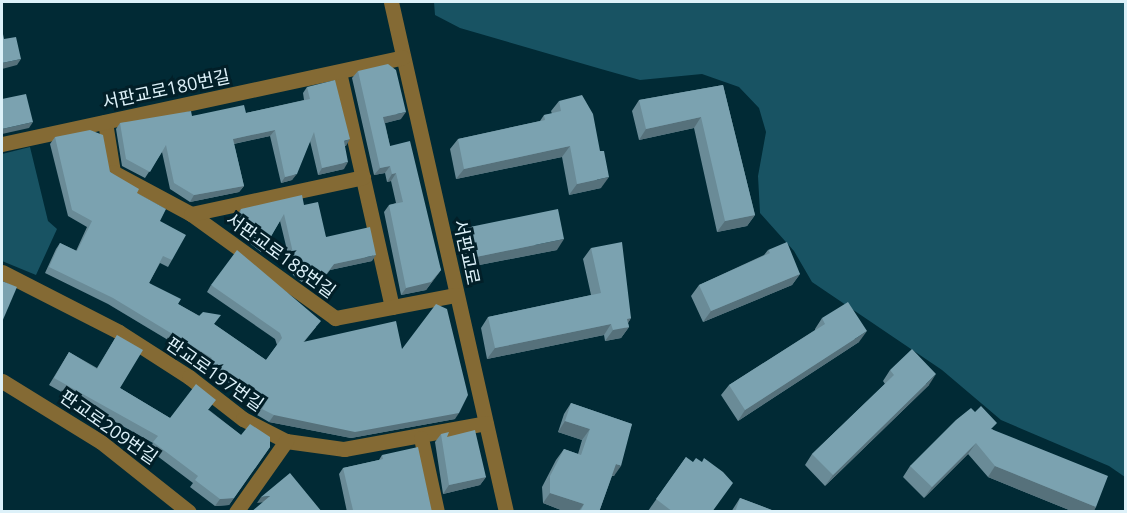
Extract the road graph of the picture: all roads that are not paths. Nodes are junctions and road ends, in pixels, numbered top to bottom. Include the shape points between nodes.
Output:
1 (391, 2) edge
2 (404, 57) junction
3 (339, 72) junction
4 (105, 122) junction
5 (2, 144) edge
6 (363, 177) junction
7 (191, 214) junction
8 (2, 272) edge
9 (456, 295) junction
10 (392, 307) junction
11 (2, 381) edge
12 (486, 423) junction
13 (421, 438) junction
14 (286, 441) junction
15 (189, 512) edge
16 (236, 512) edge
17 (437, 512) edge
18 (506, 512) edge

1 - 2 street, 서판교로
2 - 3 street, 서판교로180번길
2 - 9 street, 서판교로
3 - 4 street, 서판교로180번길
3 - 6 street
4 - 5 street, 서판교로180번길
4 - 7 street, 서판교로188번길 via 113,172
6 - 7 street, 서판교로188번길
6 - 10 street
7 - 10 street, 서판교로188번길 via 335,318
8 - 14 street, 판교로197번길 via 119,332 189,377 243,419
9 - 10 street, 서판교로188번길
9 - 12 street, 서판교로
11 - 15 street, 판교로209번길 via 101,442
12 - 13 street, 판교로197번길
12 - 18 street, 서판교로
13 - 14 street, 판교로197번길 via 344,449
13 - 17 street
14 - 16 street

